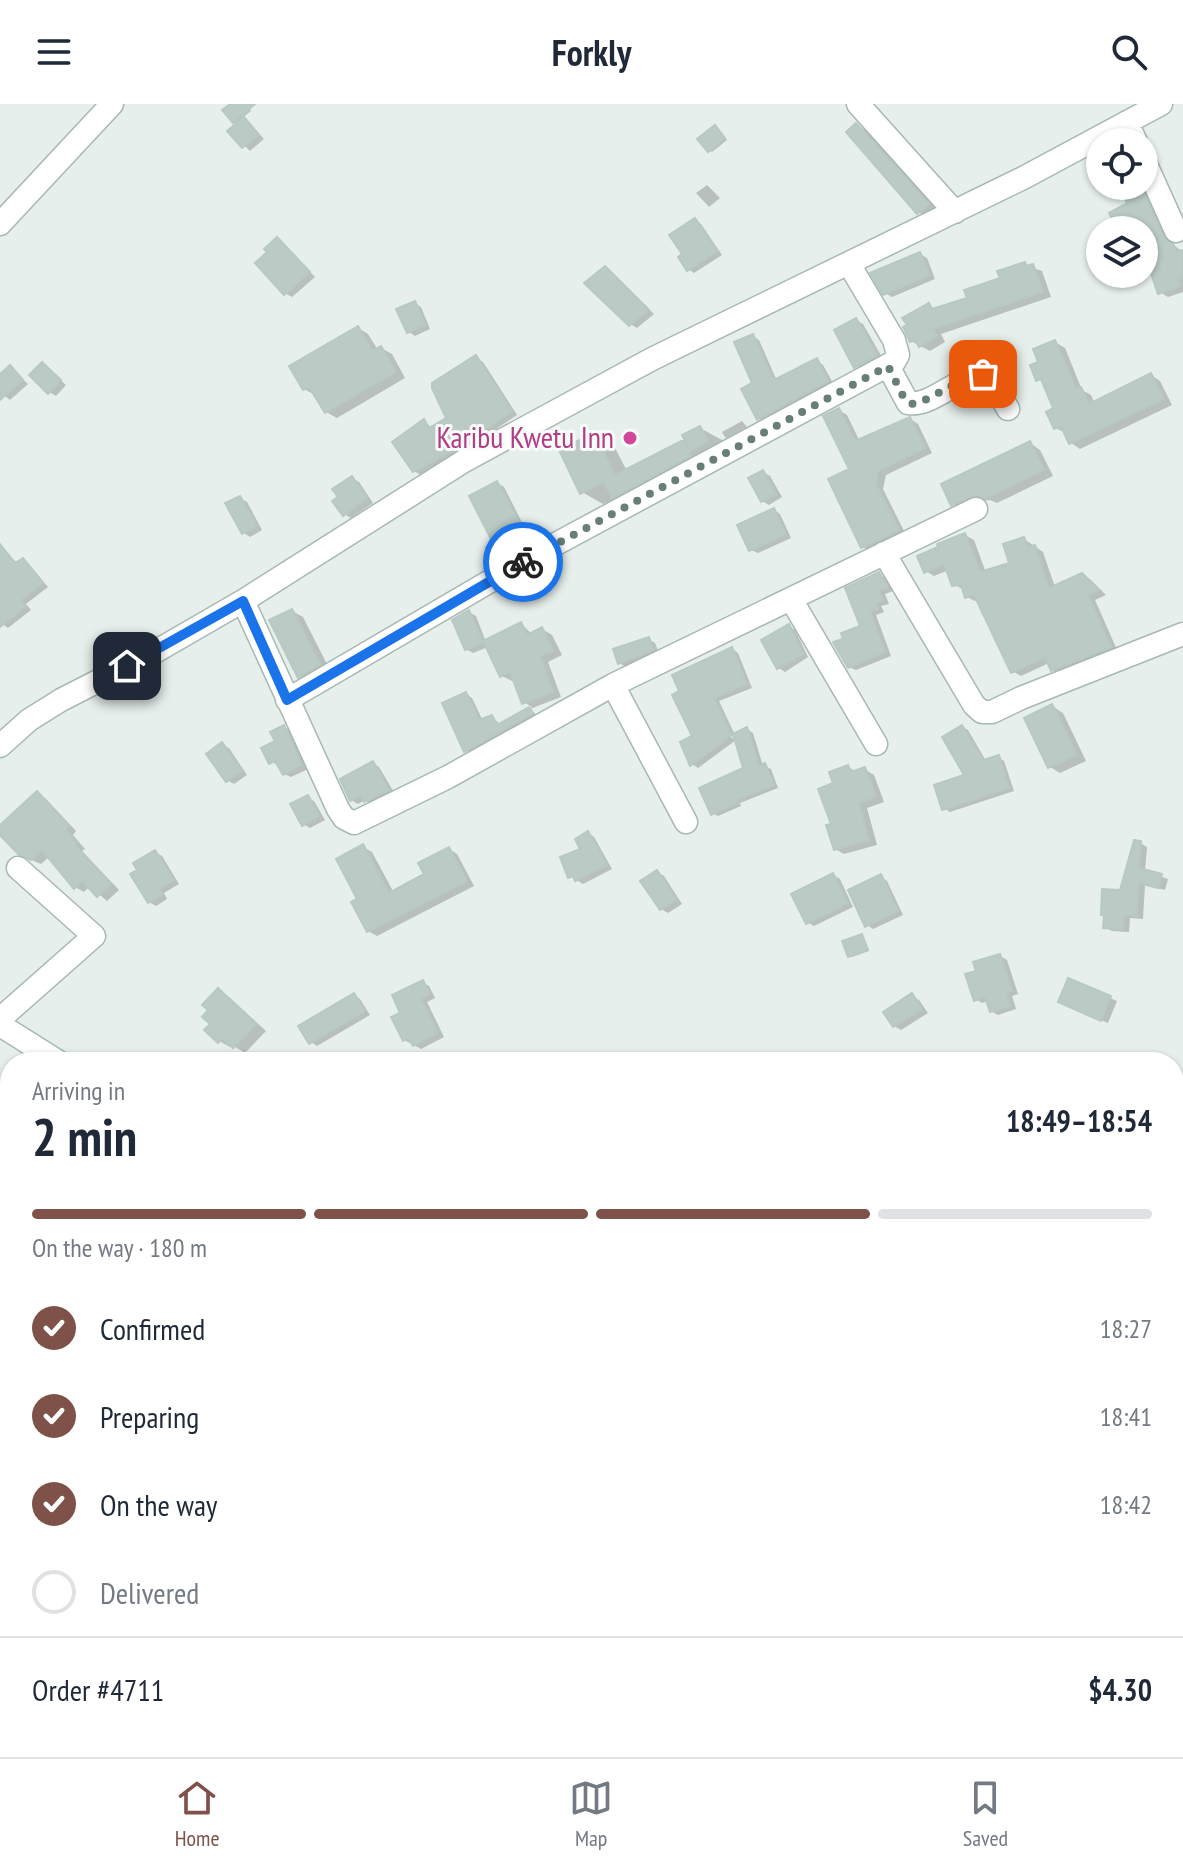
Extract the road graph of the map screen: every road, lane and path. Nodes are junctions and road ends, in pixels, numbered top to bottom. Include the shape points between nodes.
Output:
1 (112, 104) edge
2 (858, 104) edge
3 (1161, 104) edge
4 (1135, 128) edge
5 (1086, 152) edge
6 (1158, 191) edge
7 (955, 212) junction
8 (0, 224) edge
9 (1176, 231) dead end
10 (849, 264) junction
11 (888, 366) junction
12 (1008, 409) dead end
13 (976, 509) dead end
14 (884, 553) junction
15 (791, 599) junction
16 (243, 601) junction
17 (1183, 634) edge
18 (613, 685) junction
19 (287, 700) junction
20 (876, 744) dead end
21 (0, 746) edge
22 (686, 822) dead end
23 (18, 868) dead end
24 (0, 1022) edge
25 (44, 1052) edge

1 - 8 street
2 - 7 street
3 - 4 street
5 - 7 street
6 - 9 street
7 - 10 street
10 - 11 street via 894,340 898,358
10 - 16 street via 652,359 464,461
11 - 12 street via 908,403 983,374
11 - 19 street via 528,559
13 - 14 street
14 - 15 street
14 - 17 street via 982,712 1000,710
15 - 18 street
15 - 20 street
16 - 19 street
16 - 21 street via 61,700
18 - 19 street via 354,823 338,809
18 - 22 street
23 - 24 street via 94,936
24 - 25 street

